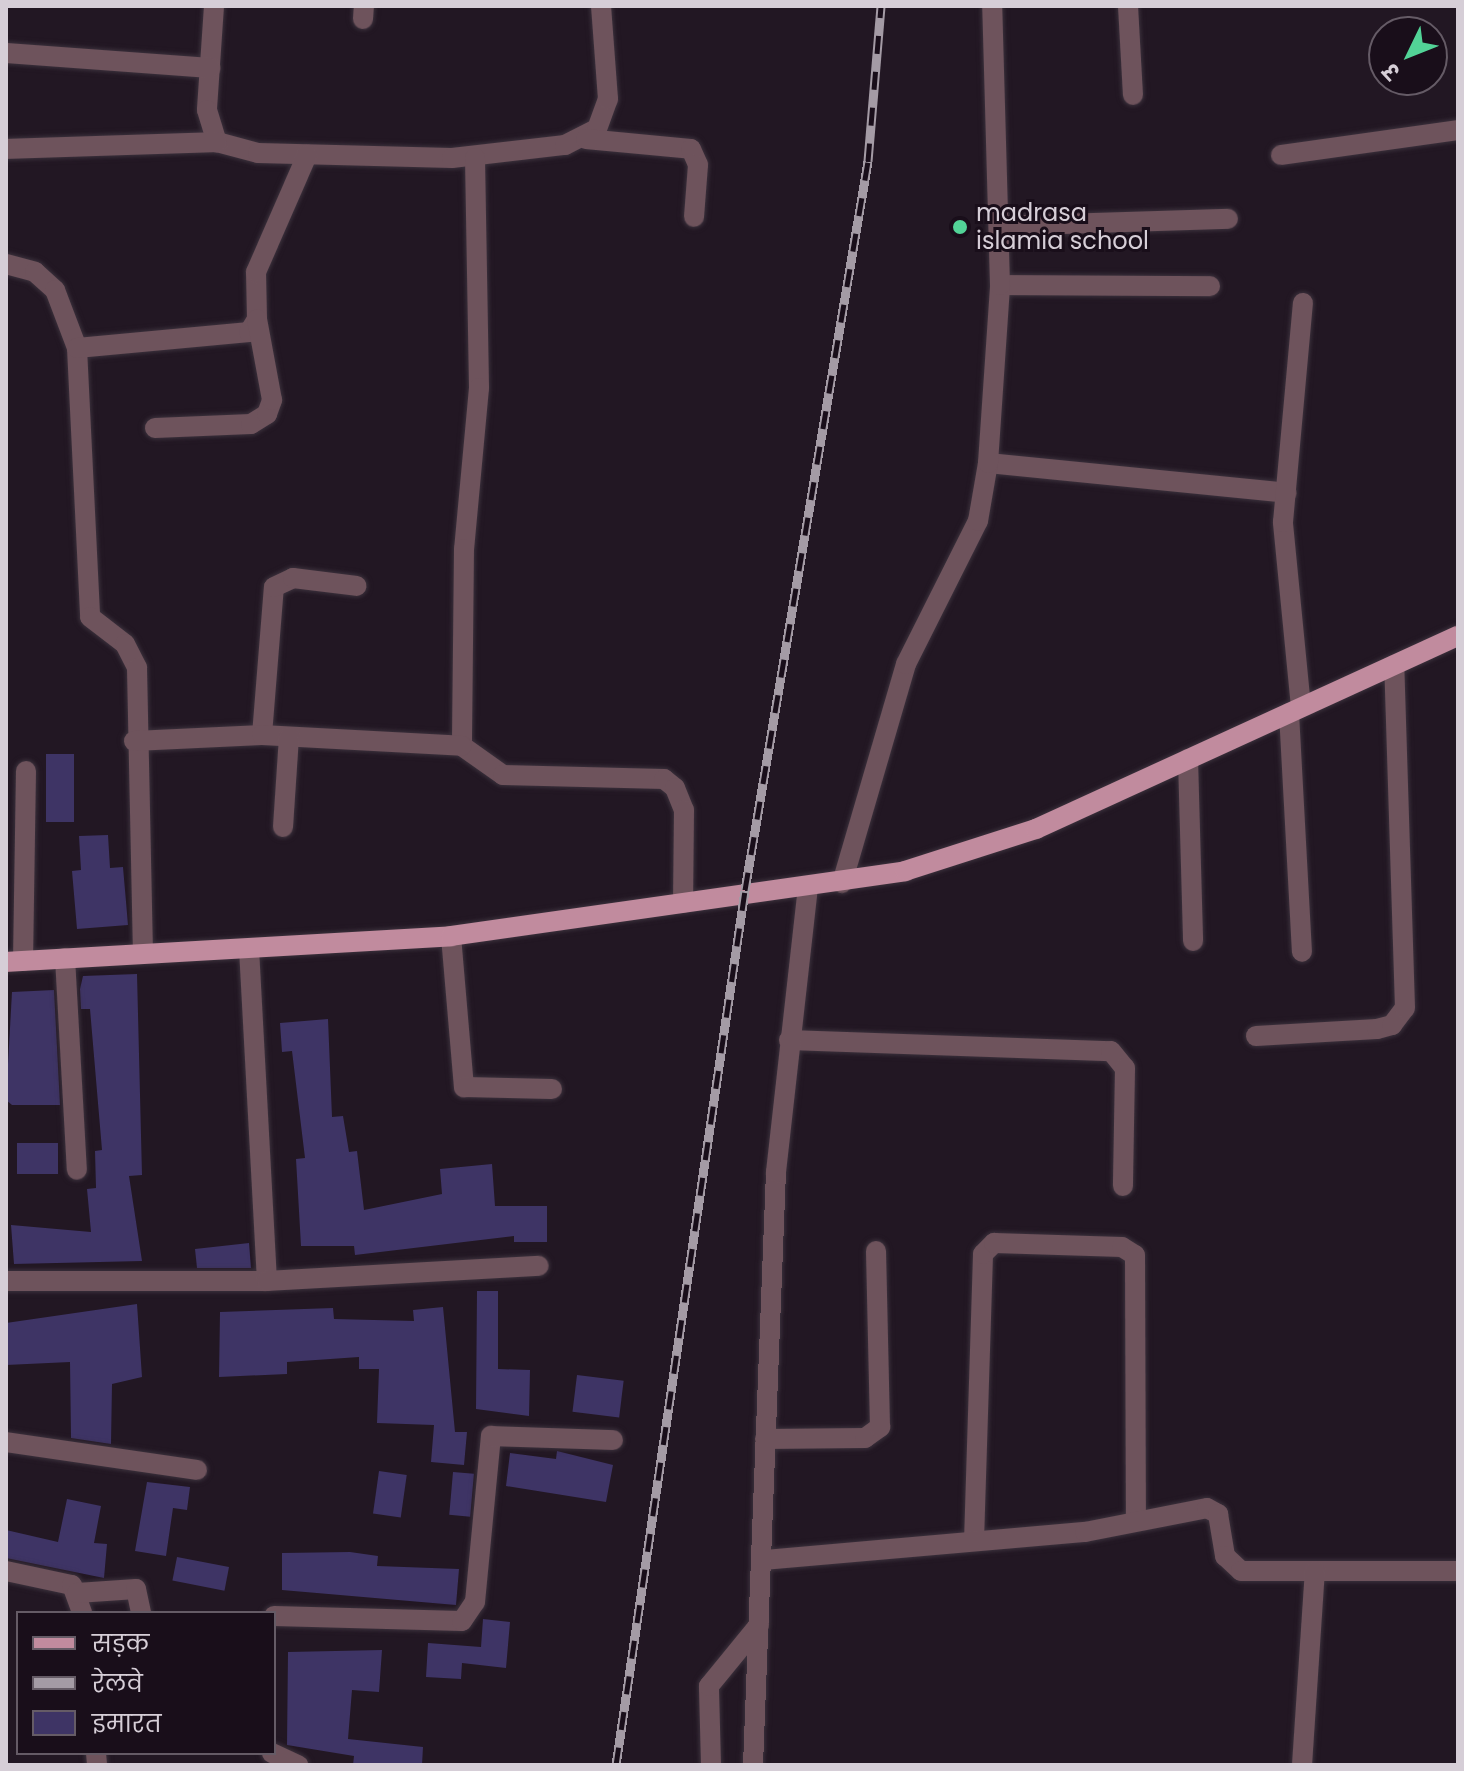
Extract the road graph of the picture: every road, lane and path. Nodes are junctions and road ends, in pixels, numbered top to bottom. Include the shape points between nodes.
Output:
1 (214, 6) edge
2 (601, 6) edge
3 (992, 6) edge
4 (1128, 6) edge
5 (6, 53) edge
6 (210, 68) junction
7 (1133, 95) dead end
8 (1458, 130) edge
9 (586, 139) junction
10 (217, 142) junction
11 (6, 149) edge
12 (307, 155) junction
13 (1281, 155) dead end
14 (475, 158) junction
15 (694, 217) dead end
16 (1228, 219) dead end
17 (999, 226) junction
18 (6, 264) edge
19 (1000, 285) junction
20 (1210, 286) dead end
21 (1303, 303) dead end
22 (257, 319) junction
23 (77, 348) junction
24 (155, 428) dead end
25 (988, 463) junction
26 (1286, 493) junction
27 (357, 586) dead end
28 (1458, 636) edge
29 (1394, 665) junction
30 (1295, 710) junction
31 (262, 735) junction
32 (289, 737) junction
33 (134, 741) junction
34 (462, 746) junction
35 (1188, 759) junction
36 (26, 771) dead end
37 (283, 827) dead end
38 (842, 883) junction
39 (808, 888) junction
40 (683, 903) junction
41 (451, 936) junction
42 (1193, 941) dead end
43 (249, 948) junction
44 (1302, 952) dead end
45 (143, 953) junction
46 (65, 958) junction
47 (15, 962) edge
48 (1256, 1036) dead end
49 (789, 1040) junction
50 (552, 1089) dead end
51 (77, 1170) dead end
52 (1123, 1186) dead end
53 (876, 1251) dead end
54 (539, 1266) dead end
55 (6, 1281) edge
56 (267, 1281) junction
57 (765, 1439) junction
58 (613, 1440) dead end
59 (6, 1442) edge
60 (197, 1470) dead end
61 (1136, 1521) junction
62 (974, 1541) junction
63 (764, 1560) junction
64 (6, 1571) edge
65 (1315, 1571) junction
66 (1458, 1571) edge
67 (80, 1603) edge
68 (141, 1611) edge
69 (276, 1616) edge
70 (759, 1625) junction
71 (276, 1755) edge
72 (298, 1765) edge
73 (711, 1765) edge
74 (753, 1765) edge
75 (1302, 1765) edge

1 - 6 street
2 - 9 street via 608,99 606,114
3 - 17 street
4 - 7 street
5 - 6 street
6 - 10 street via 207,110
8 - 13 street
9 - 14 street
9 - 15 street via 691,149 698,165
10 - 11 street
10 - 12 street via 233,151
12 - 14 street
12 - 22 street via 256,272
14 - 34 street via 479,388 464,549
16 - 17 street
17 - 19 street
18 - 23 street via 35,272 55,290
19 - 20 street
19 - 25 street
21 - 26 street
22 - 23 street via 234,339
22 - 24 street via 272,400 267,414 251,424
23 - 33 street via 89,611 134,658
25 - 26 street
25 - 38 street via 978,521 906,664
26 - 30 street via 1283,544
27 - 31 street via 293,578 274,587
28 - 29 main road
29 - 30 main road
29 - 48 street via 1405,1008 1392,1025 1377,1029
30 - 35 main road
30 - 44 street
31 - 32 street
31 - 33 street
32 - 34 street
32 - 37 street
33 - 45 street
34 - 40 street via 503,775 664,779 675,788 684,810
35 - 38 main road via 980,849
35 - 42 street
36 - 47 street
38 - 39 main road
39 - 40 main road
39 - 49 street
40 - 41 main road
41 - 43 main road
41 - 50 street via 464,1087
43 - 45 main road
43 - 56 street
45 - 46 main road
46 - 47 main road
46 - 51 street
49 - 52 street via 1111,1051 1125,1068
49 - 57 street via 776,1172
53 - 57 street via 876,1433
54 - 56 street
55 - 56 street
57 - 63 street
58 - 69 street via 491,1436 475,1602 462,1621
59 - 60 street
61 - 62 street
61 - 62 street via 1135,1255 1122,1247 994,1243 983,1254
61 - 65 street via 1213,1510 1234,1567
62 - 63 street
63 - 70 street
64 - 67 street via 64,1581
65 - 66 street
65 - 75 street
67 - 68 street via 136,1589
70 - 73 street via 709,1686
70 - 74 street
71 - 72 street

